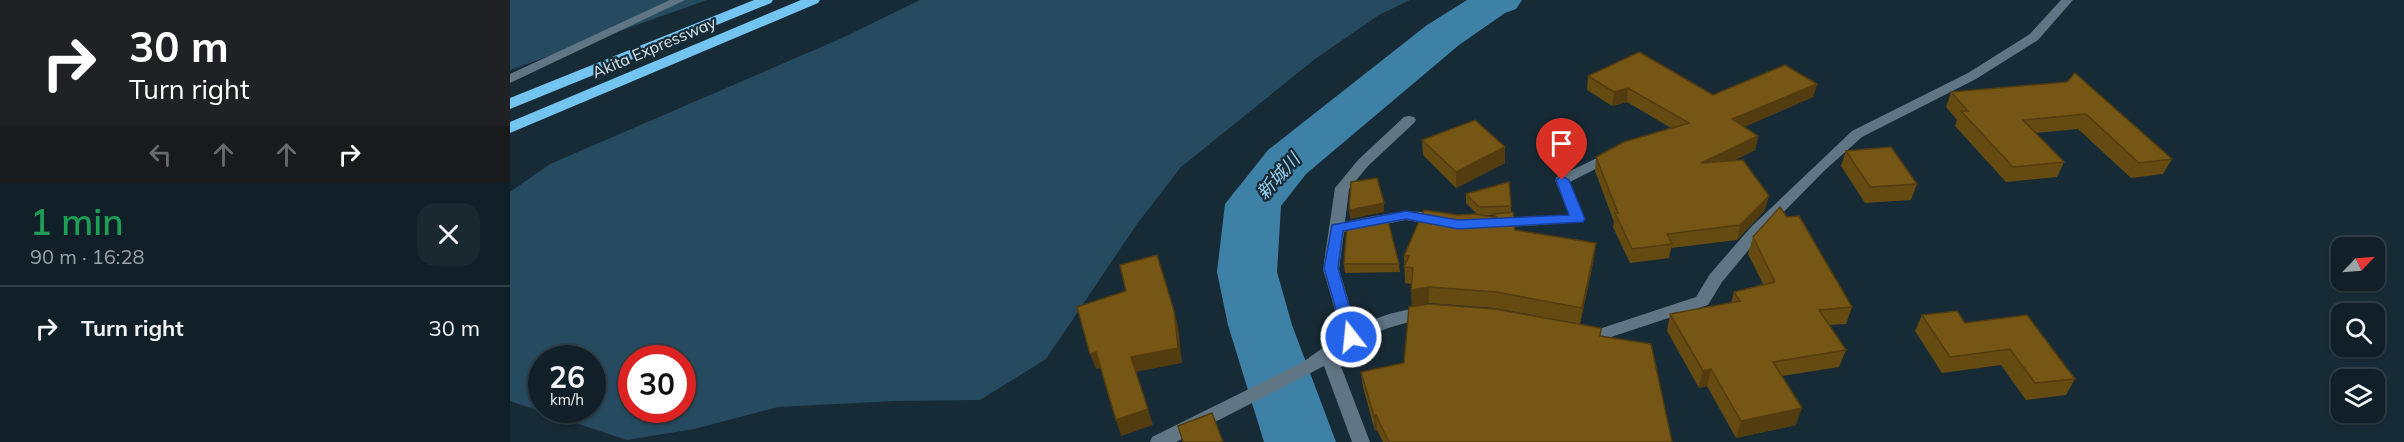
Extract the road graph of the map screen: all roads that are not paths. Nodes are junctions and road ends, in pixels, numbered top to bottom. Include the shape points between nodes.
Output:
1 (679, 0) edge
2 (766, 0) edge
3 (813, 0) edge
4 (2067, 0) edge
5 (510, 79) edge
6 (510, 104) edge
7 (1409, 120) dead end
8 (510, 128) edge
9 (1614, 154) edge
10 (1482, 223) edge
11 (1458, 224) edge
12 (1337, 228) junction
13 (1440, 312) edge
14 (1563, 330) edge
15 (1351, 337) junction
16 (1329, 356) junction
17 (1159, 442) edge
18 (1361, 442) edge

1 - 5 street
2 - 6 highway, Akita Expressway
3 - 8 highway, Akita Expressway
4 - 14 street via 2034,37 1972,76 1857,134 1756,231 1702,301 1596,336
7 - 12 street via 1342,188
9 - 10 street via 1562,180 1578,219
11 - 12 street via 1406,215
12 - 15 street via 1331,268
13 - 15 street via 1392,317
15 - 16 street
16 - 17 street
16 - 18 street

